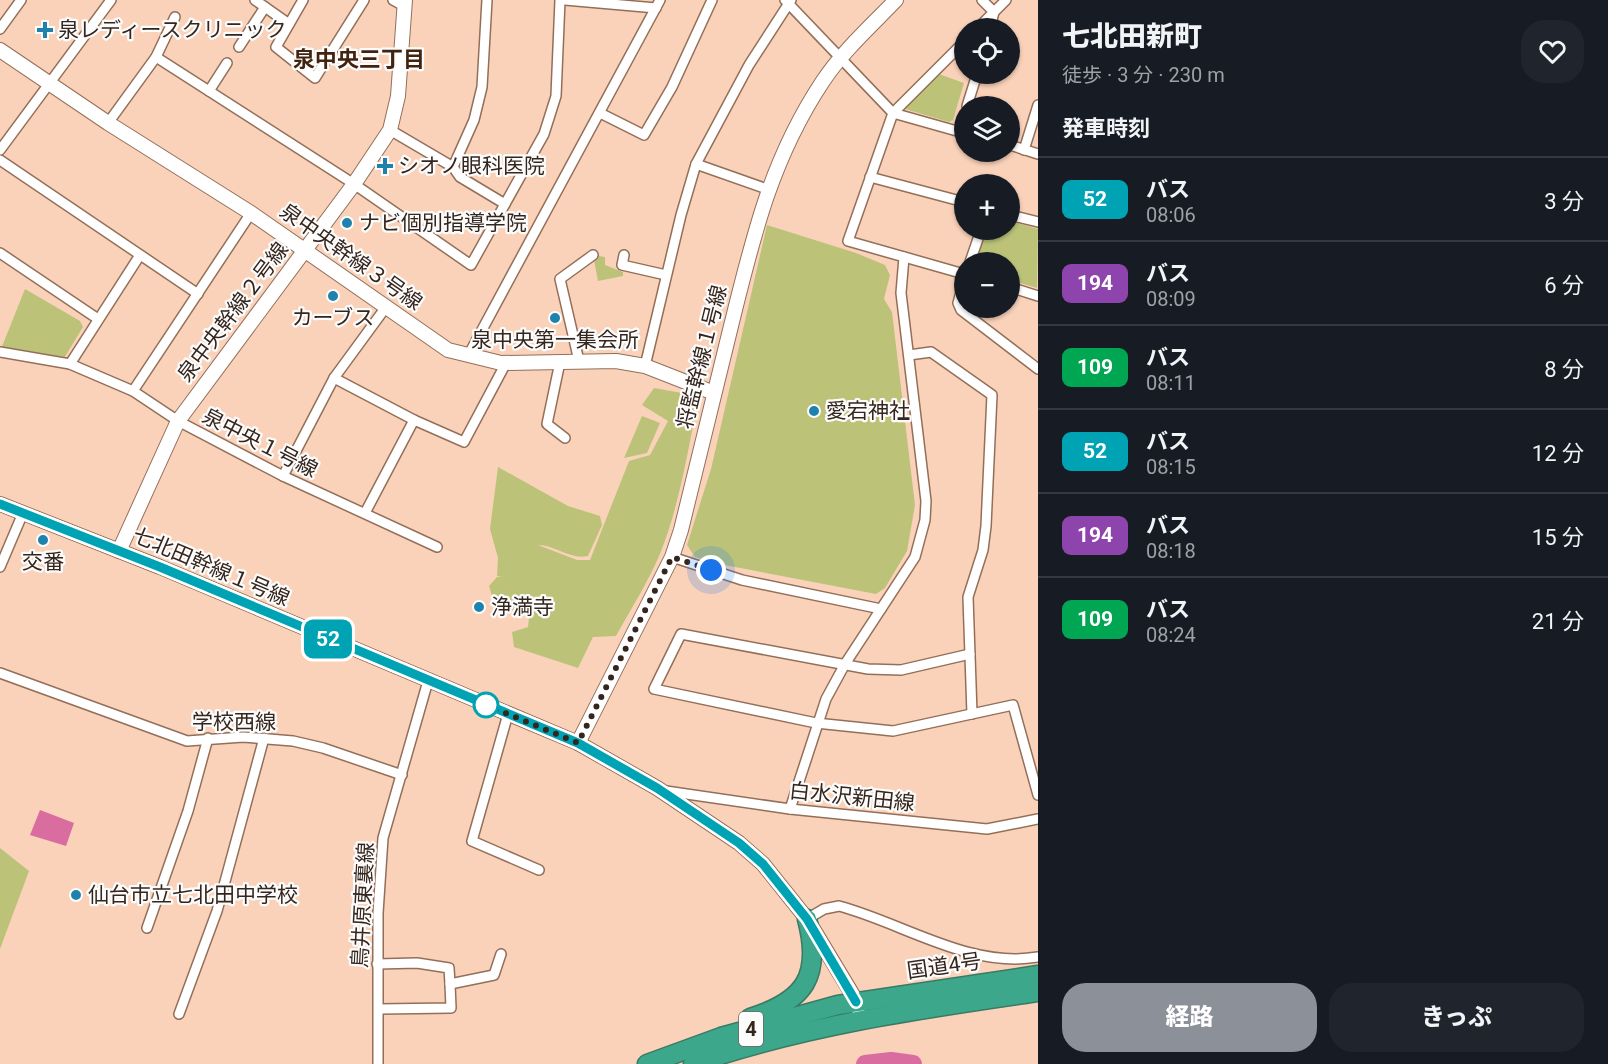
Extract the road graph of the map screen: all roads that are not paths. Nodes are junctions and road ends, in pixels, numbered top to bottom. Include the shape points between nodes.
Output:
1 (21, 0) edge
2 (111, 0) edge
3 (255, 0) edge
4 (303, 0) edge
5 (364, 0) edge
6 (486, 0) edge
7 (560, 0) edge
8 (565, 0) edge
9 (712, 0) edge
10 (896, 0) edge
11 (982, 0) edge
12 (1006, 0) edge
13 (787, 1) edge
14 (401, 2) edge
15 (658, 4) edge
16 (265, 7) junction
17 (994, 12) junction
18 (175, 17) dead end
19 (988, 18) edge
20 (992, 18) edge
21 (289, 24) junction
22 (0, 29) edge
23 (239, 47) dead end
24 (0, 50) edge
25 (954, 52) edge
26 (156, 57) junction
27 (841, 57) junction
28 (227, 63) dead end
29 (49, 84) junction
30 (209, 92) junction
31 (1038, 105) edge
32 (600, 113) junction
33 (893, 113) junction
34 (108, 123) junction
35 (390, 129) junction
36 (954, 130) edge
37 (1020, 149) edge
38 (0, 150) edge
39 (1024, 150) junction
40 (1038, 154) edge
41 (0, 160) edge
42 (696, 164) junction
43 (453, 167) junction
44 (870, 177) junction
45 (354, 184) junction
46 (767, 189) junction
47 (954, 199) edge
48 (505, 204) junction
49 (251, 213) junction
50 (1020, 217) edge
51 (1038, 222) edge
52 (305, 250) junction
53 (0, 254) edge
54 (140, 255) junction
55 (593, 255) dead end
56 (624, 255) dead end
57 (904, 257) junction
58 (954, 271) edge
59 (666, 275) junction
60 (1020, 290) edge
61 (198, 294) junction
62 (1038, 296) edge
63 (386, 307) junction
64 (971, 318) edge
65 (98, 319) junction
66 (0, 352) edge
67 (469, 354) junction
68 (909, 355) junction
69 (579, 361) junction
70 (560, 362) junction
71 (506, 363) junction
72 (70, 364) junction
73 (645, 366) junction
74 (1038, 369) edge
75 (334, 378) junction
76 (134, 390) junction
77 (714, 393) junction
78 (414, 420) junction
79 (178, 421) junction
80 (565, 438) dead end
81 (283, 476) junction
82 (0, 504) edge
83 (23, 513) junction
84 (365, 513) junction
85 (437, 547) dead end
86 (119, 551) junction
87 (672, 557) junction
88 (0, 567) edge
89 (881, 609) junction
90 (970, 654) junction
91 (845, 664) junction
92 (0, 673) edge
93 (428, 681) junction
94 (508, 714) junction
95 (972, 714) junction
96 (816, 723) junction
97 (208, 738) junction
98 (264, 738) junction
99 (578, 743) junction
100 (402, 775) junction
101 (662, 791) junction
102 (1038, 795) edge
103 (790, 809) junction
104 (1038, 819) edge
105 (539, 870) dead end
106 (807, 919) junction
107 (147, 928) dead end
108 (501, 954) dead end
109 (1038, 957) edge
110 (377, 964) junction
111 (1038, 975) edge
112 (450, 984) junction
113 (1038, 992) edge
114 (379, 1010) junction
115 (858, 1010) junction
116 (179, 1014) dead end
117 (721, 1037) junction
118 (378, 1064) edge
119 (647, 1064) edge
120 (693, 1064) edge

1 - 22 street
2 - 29 street
3 - 16 street
4 - 21 street
5 - 21 street via 315,78 276,47
6 - 43 street via 482,87 474,120
7 - 48 street via 556,96 544,134
8 - 15 street
9 - 32 street via 672,87 644,135
10 - 27 street, 将監幹線１号線
11 - 17 street
12 - 17 street
13 - 27 street
13 - 42 street
14 - 35 street, 泉中央幹線２号線 via 398,96
15 - 32 street
16 - 21 street
16 - 23 street
17 - 19 street
17 - 20 street
18 - 26 street
24 - 29 street, 泉中央幹線３号線
25 - 33 street
26 - 30 street
26 - 34 street
27 - 33 street
27 - 46 street, 将監幹線１号線 via 784,147
28 - 30 street
29 - 34 street, 泉中央幹線３号線
29 - 38 street
30 - 45 street
31 - 39 street
32 - 67 street
33 - 36 street
33 - 44 street
34 - 49 street, 泉中央幹線３号線
35 - 43 street
35 - 45 street, 泉中央幹線２号線
37 - 39 street
39 - 40 street
41 - 54 street
42 - 46 street
42 - 59 street
43 - 48 street via 460,177
44 - 47 street
44 - 57 street via 848,241
45 - 48 street via 471,265
45 - 52 street, 泉中央幹線２号線
46 - 77 street, 将監幹線１号線
49 - 52 street, 泉中央幹線３号線
49 - 61 street
50 - 51 street
52 - 63 street, 泉中央幹線３号線
52 - 79 street, 泉中央幹線２号線
53 - 65 street
54 - 61 street
54 - 65 street
55 - 69 street via 560,279
56 - 59 street via 622,265
57 - 58 street
57 - 68 street via 901,293
59 - 73 street
60 - 62 street
61 - 76 street
63 - 67 street, 泉中央幹線３号線 via 448,350
63 - 75 street
64 - 74 street
65 - 72 street
66 - 72 street, 泉中央１号線
67 - 71 street, 泉中央幹線３号線
68 - 89 street via 925,520 915,557
68 - 90 street via 931,352 992,395 986,526 968,597
69 - 70 street, 泉中央幹線３号線
69 - 73 street, 泉中央幹線３号線
70 - 71 street, 泉中央幹線３号線
70 - 80 street via 547,424
71 - 78 street via 464,442
72 - 76 street, 泉中央１号線
73 - 77 street, 泉中央幹線３号線
75 - 78 street
75 - 81 street
76 - 79 street, 泉中央１号線
77 - 87 street, 将監幹線１号線
78 - 84 street
79 - 81 street, 泉中央１号線
79 - 86 street, 泉中央幹線２号線
81 - 84 street, 泉中央１号線
82 - 83 street, 七北田幹線１号線
83 - 86 street, 七北田幹線１号線
83 - 88 street
84 - 85 street, 泉中央１号線
86 - 93 street, 七北田幹線１号線
87 - 89 street via 742,580
87 - 99 street, 将監幹線１号線
89 - 91 street
90 - 91 street via 901,670
90 - 95 street
91 - 96 street
91 - 96 street via 681,634 654,689
92 - 97 street, 学校西線 via 188,741
93 - 94 street, 七北田幹線１号線
93 - 100 street, 鳥井原東裏線
94 - 99 street, 七北田幹線１号線
94 - 105 street via 472,840
95 - 96 street via 893,731
95 - 102 street via 1013,705
96 - 103 street
97 - 98 street, 学校西線
97 - 107 street via 188,811
98 - 100 street, 学校西線 via 323,748
98 - 116 street via 217,911
99 - 101 street, 七北田幹線１号線
100 - 110 street, 鳥井原東裏線 via 383,838
101 - 103 street, 白水沢新田線
101 - 106 street, 七北田幹線１号線 via 763,864
103 - 104 street, 白水沢新田線 via 987,830
106 - 109 street via 839,906 966,950 1020,960
106 - 115 street, 七北田幹線１号線
106 - 117 highway via 814,953 804,987 783,1005 738,1022
108 - 112 street via 494,975
110 - 112 street via 417,963 448,968
110 - 114 street, 鳥井原東裏線
111 - 115 highway, 国道4号 / 4
112 - 114 street via 451,1008
113 - 115 highway, 国道4号 / 4
114 - 118 street, 鳥井原東裏線
115 - 117 highway, 4
115 - 120 highway, 4
117 - 119 highway, 4

